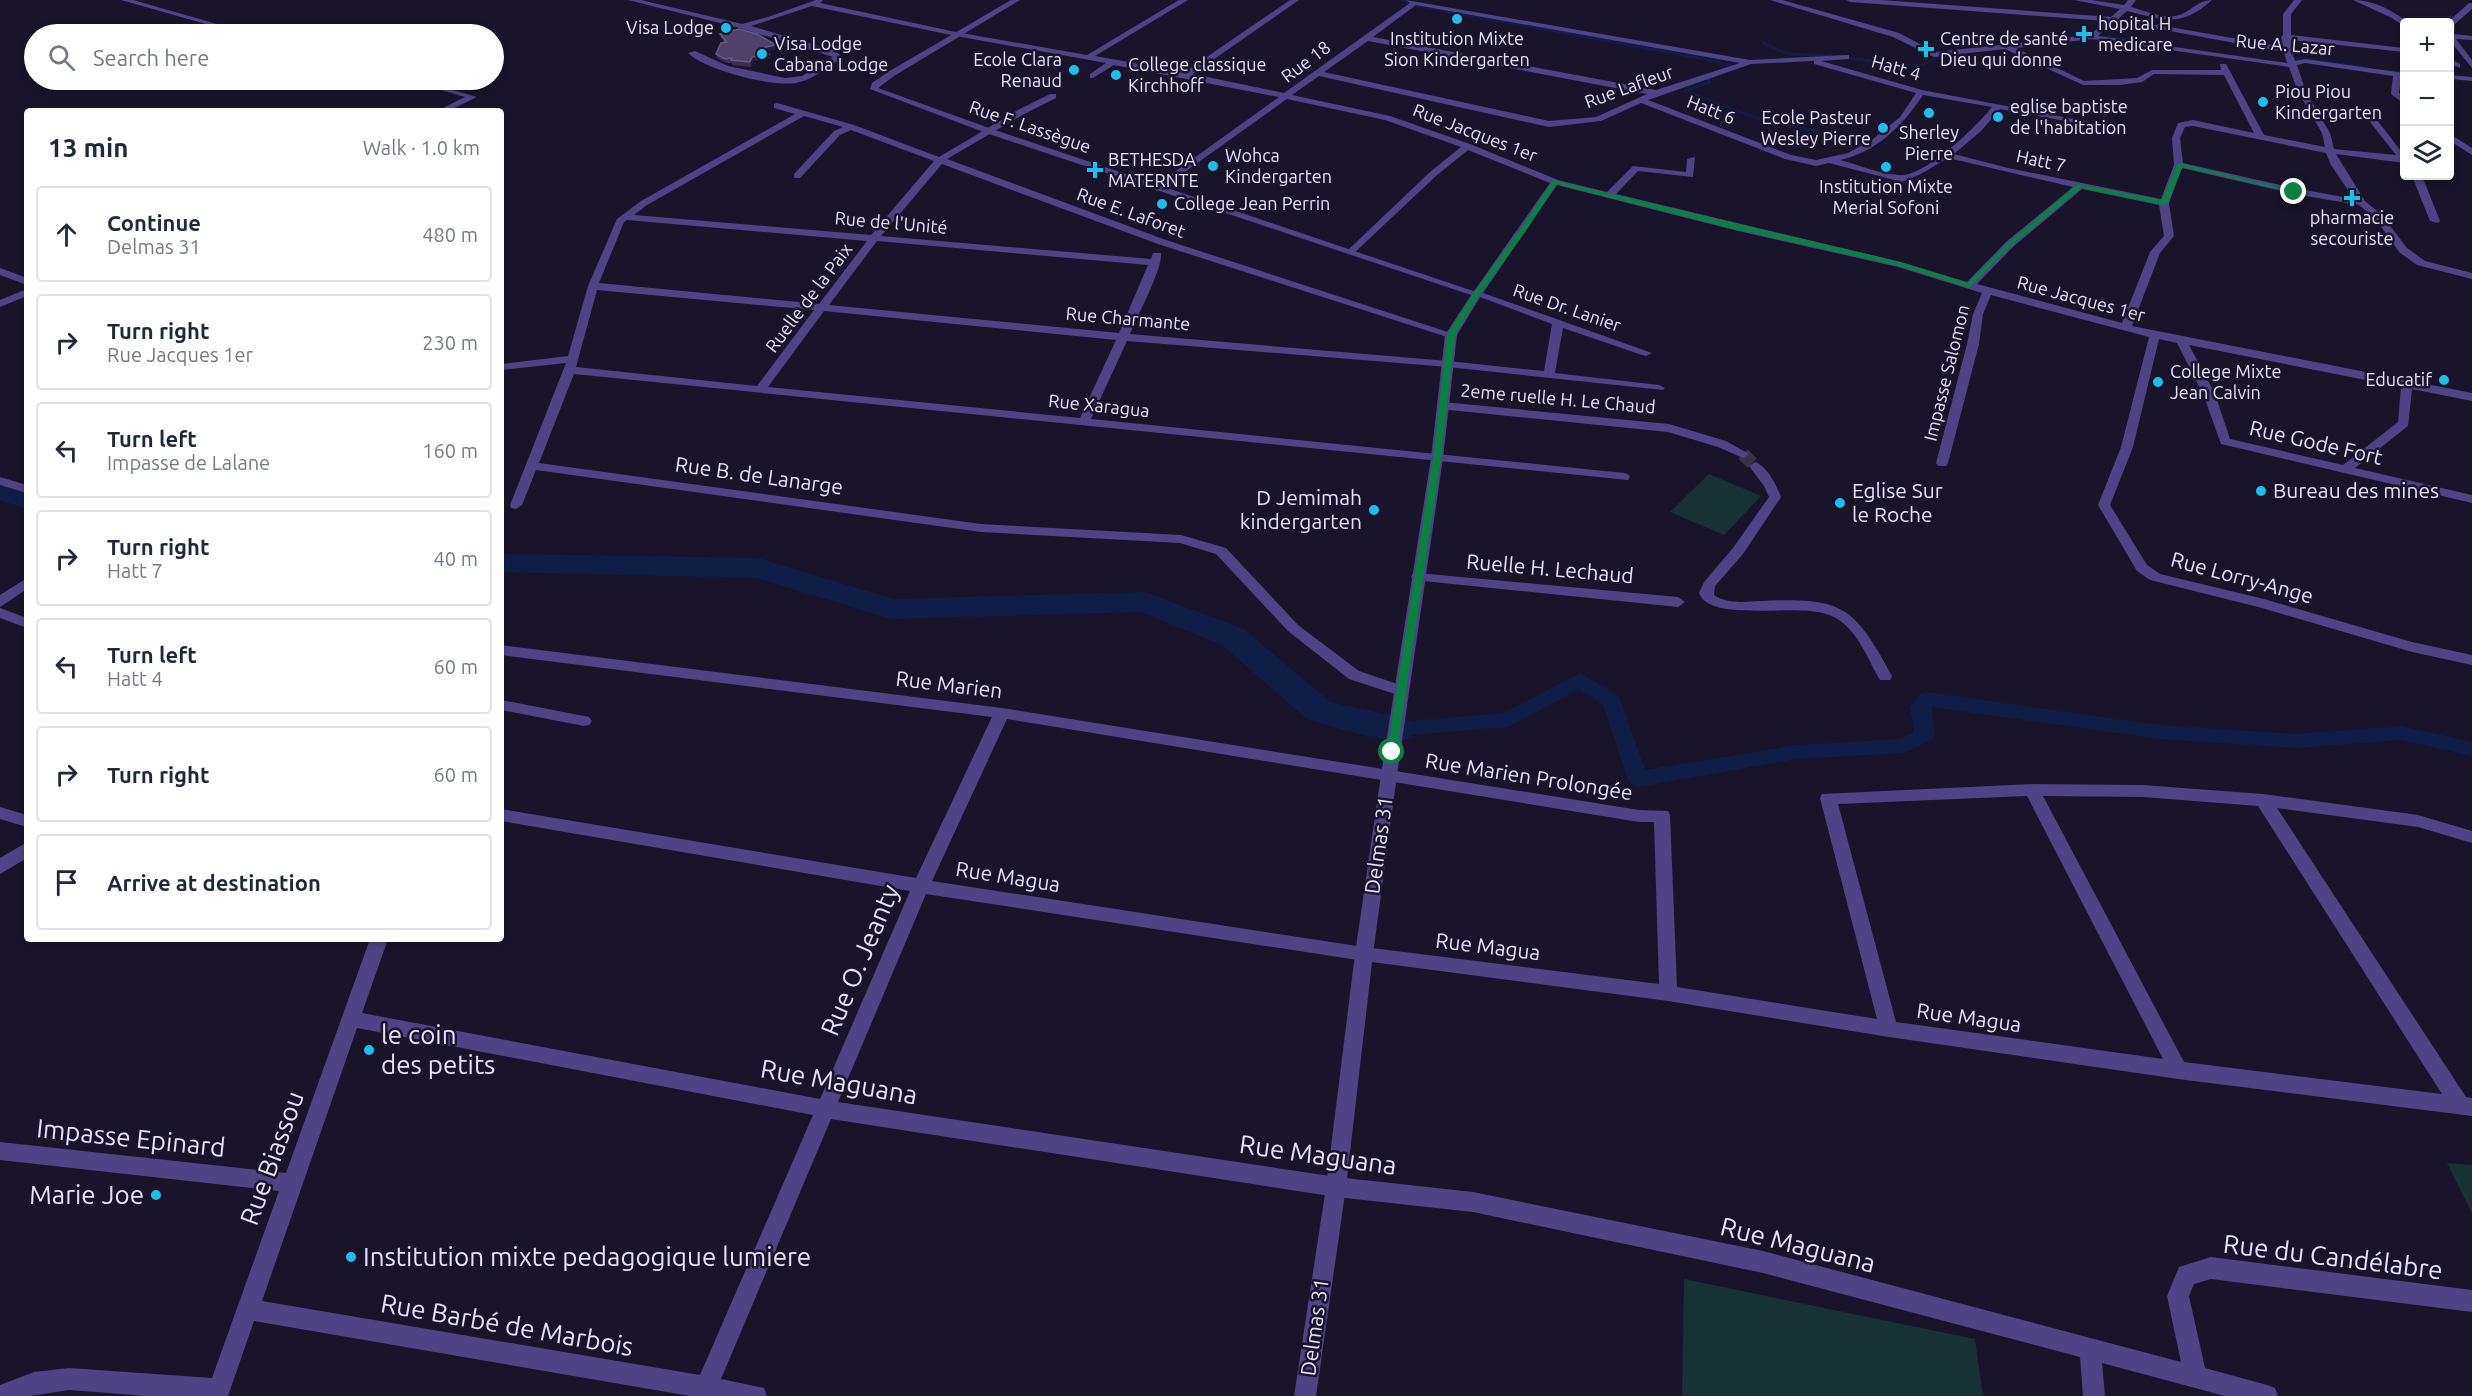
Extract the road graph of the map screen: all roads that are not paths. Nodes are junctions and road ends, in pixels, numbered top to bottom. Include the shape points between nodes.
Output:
1 (125, 0) edge
2 (632, 0) edge
3 (1016, 0) edge
4 (1184, 0) edge
5 (1295, 0) edge
6 (1774, 0) edge
7 (1850, 0) edge
8 (2078, 0) edge
9 (2132, 0) edge
10 (2208, 0) edge
11 (2298, 0) edge
12 (2357, 0) edge
13 (1412, 1) edge
14 (1893, 1) edge
15 (817, 2) edge
16 (2472, 5) edge
17 (2126, 8) junction
18 (2114, 19) junction
19 (2400, 20) edge
20 (2454, 20) edge
21 (213, 24) edge
22 (742, 26) junction
23 (956, 34) junction
24 (2454, 36) edge
25 (2092, 37) junction
26 (2285, 37) junction
27 (1366, 38) junction
28 (2472, 38) edge
29 (2454, 41) edge
30 (2007, 46) junction
31 (2287, 50) junction
32 (2400, 50) edge
33 (692, 53) dead end
34 (2216, 56) junction
35 (1846, 57) dead end
36 (1087, 58) junction
37 (1804, 58) junction
38 (1113, 62) junction
39 (1750, 62) junction
40 (2294, 63) junction
41 (2454, 64) edge
42 (2454, 65) edge
43 (2472, 67) edge
44 (1317, 73) junction
45 (2228, 73) junction
46 (2400, 74) edge
47 (1186, 75) junction
48 (1093, 76) dead end
49 (2400, 76) edge
50 (2454, 77) edge
51 (2472, 78) edge
52 (446, 90) edge
53 (1921, 92) junction
54 (1656, 93) junction
55 (1053, 96) dead end
56 (1288, 96) junction
57 (2400, 98) edge
58 (1641, 100) junction
59 (777, 106) dead end
60 (1998, 106) junction
61 (448, 108) edge
62 (803, 113) junction
63 (2086, 122) dead end
64 (2374, 122) dead end
65 (851, 128) junction
66 (989, 131) junction
67 (2260, 136) junction
68 (2454, 140) edge
69 (1467, 146) junction
70 (2330, 151) junction
71 (2472, 152) edge
72 (1946, 155) junction
73 (2400, 155) edge
74 (1692, 159) dead end
75 (940, 160) junction
76 (1829, 160) junction
77 (2400, 160) edge
78 (2180, 165) junction
79 (797, 176) dead end
80 (2419, 180) edge
81 (1555, 182) junction
82 (2080, 186) junction
83 (1158, 188) junction
84 (1611, 194) junction
85 (2164, 203) junction
86 (2362, 203) junction
87 (625, 217) junction
88 (2435, 221) dead end
89 (874, 238) junction
90 (1162, 242) junction
91 (1352, 252) junction
92 (1155, 262) junction
93 (0, 271) edge
94 (2472, 276) edge
95 (24, 281) edge
96 (593, 286) junction
97 (1969, 286) junction
98 (1988, 291) junction
99 (24, 293) edge
100 (1477, 294) junction
101 (0, 304) edge
102 (823, 306) junction
103 (1558, 322) junction
104 (2126, 327) junction
105 (1451, 335) junction
106 (2155, 335) junction
107 (1123, 337) junction
108 (2180, 338) junction
109 (1646, 353) dead end
110 (1448, 364) junction
111 (572, 365) junction
112 (504, 367) edge
113 (1549, 374) junction
114 (2407, 384) junction
115 (1659, 388) dead end
116 (760, 390) junction
117 (2471, 395) edge
118 (1443, 406) junction
119 (1084, 422) junction
120 (1743, 454) tunnel mouth
121 (1437, 458) junction
122 (1942, 463) dead end
123 (532, 466) junction
124 (1755, 466) tunnel mouth
125 (2344, 470) junction
126 (1624, 477) dead end
127 (0, 482) edge
128 (24, 488) edge
129 (2472, 500) edge
130 (516, 505) dead end
131 (1418, 577) junction
132 (24, 584) edge
133 (0, 602) edge
134 (1678, 602) dead end
135 (0, 613) edge
136 (24, 622) edge
137 (504, 650) edge
138 (2472, 660) edge
139 (1885, 676) dead end
140 (1401, 691) junction
141 (504, 706) edge
142 (1002, 713) junction
143 (584, 721) dead end
144 (1389, 776) junction
145 (2032, 790) junction
146 (2263, 800) junction
147 (0, 813) edge
148 (504, 816) edge
149 (24, 819) edge
150 (2472, 837) edge
151 (24, 851) edge
152 (0, 867) edge
153 (921, 886) junction
154 (378, 942) edge
155 (1364, 954) junction
156 (1668, 993) junction
157 (351, 1019) junction
158 (1889, 1029) junction
159 (2178, 1070) junction
160 (2466, 1106) edge
161 (826, 1109) junction
162 (0, 1151) edge
163 (292, 1183) junction
164 (1336, 1187) junction
165 (2472, 1301) edge
166 (247, 1309) junction
167 (2090, 1350) junction
168 (2196, 1377) junction
169 (703, 1392) edge
170 (218, 1393) edge
171 (0, 1396) edge
172 (756, 1396) edge
173 (1305, 1396) edge
174 (2094, 1396) edge
175 (2267, 1396) edge

1 - 21 street
2 - 22 street
3 - 23 street
4 - 36 street
5 - 47 street
6 - 30 street via 1896,35 1934,55
7 - 14 street
8 - 17 street
9 - 17 street
10 - 17 street via 2183,17 2168,19
11 - 26 street via 2287,14
12 - 19 street
13 - 27 street, Rue 18
13 - 39 street
14 - 18 street
15 - 22 street
15 - 23 street, Rue Jacques 1er
16 - 20 street
17 - 18 street
18 - 25 street
18 - 31 street
22 - 33 street via 837,56 795,81 705,63
23 - 36 street, Rue Jacques 1er
23 - 66 street, Rue F. Lassègue via 873,87
24 - 28 street
25 - 30 street
25 - 34 street, Rue A. Lazar
26 - 31 street
26 - 32 street
27 - 44 street, Rue 18
27 - 54 street
29 - 43 street
30 - 45 street via 2083,83 2139,80 2152,72
31 - 40 street
34 - 40 street, Rue A. Lazar
34 - 45 street
35 - 37 street, Rue Lafleur
36 - 38 street, Rue Jacques 1er
37 - 39 street, Rue Lafleur
37 - 53 street, Hatt 4
38 - 47 street, Rue Jacques 1er
38 - 48 street
39 - 54 street, Rue Lafleur
40 - 46 street, Rue A. Lazar via 2305,61
40 - 70 street via 2302,92 2326,134
41 - 43 street
42 - 51 street
44 - 56 street, Rue 18
44 - 58 street, Rue Lafleur via 1549,124 1598,119
45 - 67 street
47 - 56 street, Rue Jacques 1er
49 - 57 street via 2395,94
50 - 51 street
52 - 61 street via 472,97
53 - 60 street, Hatt 4
53 - 76 street, Hatt 6 via 1903,119 1876,141 1851,155
54 - 58 street, Rue Lafleur
55 - 66 street, Ruelle de la Paix
56 - 69 street, Rue Jacques 1er via 1387,118
56 - 83 street, Rue 18
58 - 76 street, Hatt 6 via 1788,157 1816,163
59 - 62 street, Rue E. Laforet
60 - 63 street, Hatt 4
60 - 72 street via 1977,132
62 - 65 street, Rue E. Laforet
62 - 87 street
64 - 73 street
65 - 75 street, Rue E. Laforet
65 - 79 street via 837,134
66 - 75 street, Ruelle de la Paix
66 - 83 street, Rue F. Lassègue
67 - 70 street
67 - 78 street via 2185,123 2176,138
68 - 71 street
69 - 81 street, Rue Jacques 1er
69 - 91 street
70 - 77 street
70 - 86 street
72 - 76 street via 1902,179
72 - 82 street, Hatt 7
74 - 84 street via 1690,176 1636,168
75 - 89 street, Ruelle de la Paix
75 - 90 street, Rue E. Laforet
78 - 85 street
78 - 86 street via 2294,192
80 - 88 street
81 - 84 street, Rue Jacques 1er
81 - 100 street, Delmas 31
82 - 85 street, Hatt 7
82 - 97 street via 2010,244
83 - 91 street, Rue F. Lassègue
84 - 97 street, Rue Jacques 1er via 1734,227 1900,264
85 - 104 street via 2169,236 2155,252
86 - 94 street via 2378,216 2403,250 2421,263
87 - 89 street, Rue de l'Unité
87 - 96 street
89 - 92 street, Rue de l'Unité
89 - 102 street, Ruelle de la Paix
90 - 92 street
90 - 105 street, Rue E. Laforet
91 - 100 street, Rue F. Lassègue
92 - 107 street
93 - 95 street
96 - 102 street, Rue Charmante
96 - 111 street
97 - 98 street, Rue Jacques 1er
98 - 104 street, Rue Jacques 1er
98 - 122 street, Impasse Salomon via 1978,314
99 - 101 street
100 - 103 street, Rue Dr. Lanier
100 - 105 street, Delmas 31
102 - 107 street, Rue Charmante
102 - 116 street, Ruelle de la Paix
103 - 109 street, Rue Dr. Lanier
103 - 113 street
104 - 106 street, Rue Jacques 1er
105 - 110 street, Delmas 31
106 - 108 street, Rue Jacques 1er
106 - 138 street, Rue Lorry-Ange via 2127,447 2104,505 2142,568 2155,577
107 - 110 street, Rue Charmante
107 - 119 street
108 - 114 street, Rue Jacques 1er
108 - 125 street, Rue Gode Fort via 2209,394 2225,441
110 - 113 street, Rue Charmante
110 - 118 street, Delmas 31
111 - 112 street, Rue Xaragua
111 - 116 street, Rue Xaragua
111 - 123 street
113 - 115 street, Rue Charmante
114 - 117 street, Rue Jacques 1er
114 - 125 street via 2404,423
116 - 119 street, Rue Xaragua
118 - 120 street, 2eme ruelle H. Le Chaud via 1670,428
118 - 121 street, Delmas 31
119 - 121 street, Rue Xaragua
121 - 126 street, Rue Xaragua
121 - 131 street, Delmas 31
123 - 130 street
123 - 140 street, Rue B. de Lanarge via 981,528 1181,539 1221,552 1293,628 1354,675
124 - 139 street via 1774,497 1738,551 1709,585 1708,598 1724,606 1813,606 1834,612 1850,621 1863,636
125 - 129 street, Rue Gode Fort
127 - 128 street
131 - 134 street, Ruelle H. Lechaud
131 - 140 street, Delmas 31
132 - 133 street
135 - 136 street
137 - 142 street, Rue Marien
140 - 144 street, Delmas 31
141 - 143 street
142 - 144 street, Rue Marien
142 - 153 street, Rue O. Jeanty
144 - 155 street, Delmas 31
144 - 156 street, Rue Marien Prolongée via 1638,816 1662,815
145 - 146 street via 2143,791
145 - 158 street via 1828,798
145 - 159 street
146 - 150 street via 2418,820
146 - 160 street
147 - 149 street
148 - 153 street, Rue Magua
151 - 152 street
153 - 155 street, Rue Magua
153 - 161 street, Rue O. Jeanty
154 - 157 street, Rue Biassou
155 - 156 street, Rue Magua
155 - 164 street, Delmas 31
156 - 158 street, Rue Magua
157 - 161 street, Rue Maguana
157 - 163 street, Rue Biassou
158 - 159 street, Rue Magua
159 - 160 street, Rue Magua
161 - 164 street, Rue Maguana
161 - 169 street, Rue O. Jeanty
162 - 163 street, Impasse Epinard
163 - 166 street, Rue Biassou
164 - 167 street, Rue Maguana via 1473,1202 1640,1235 1763,1262
164 - 173 street, Delmas 31
165 - 168 street, Rue du Candélabre via 2211,1268 2187,1275 2178,1296
166 - 169 street, Rue Barbé de Marbois
166 - 170 street, Rue Biassou
167 - 168 street, Rue Maguana
167 - 174 street
168 - 175 street, Rue Maguana
169 - 172 street, Rue Barbé de Marbois
170 - 171 street via 69,1378 29,1384

